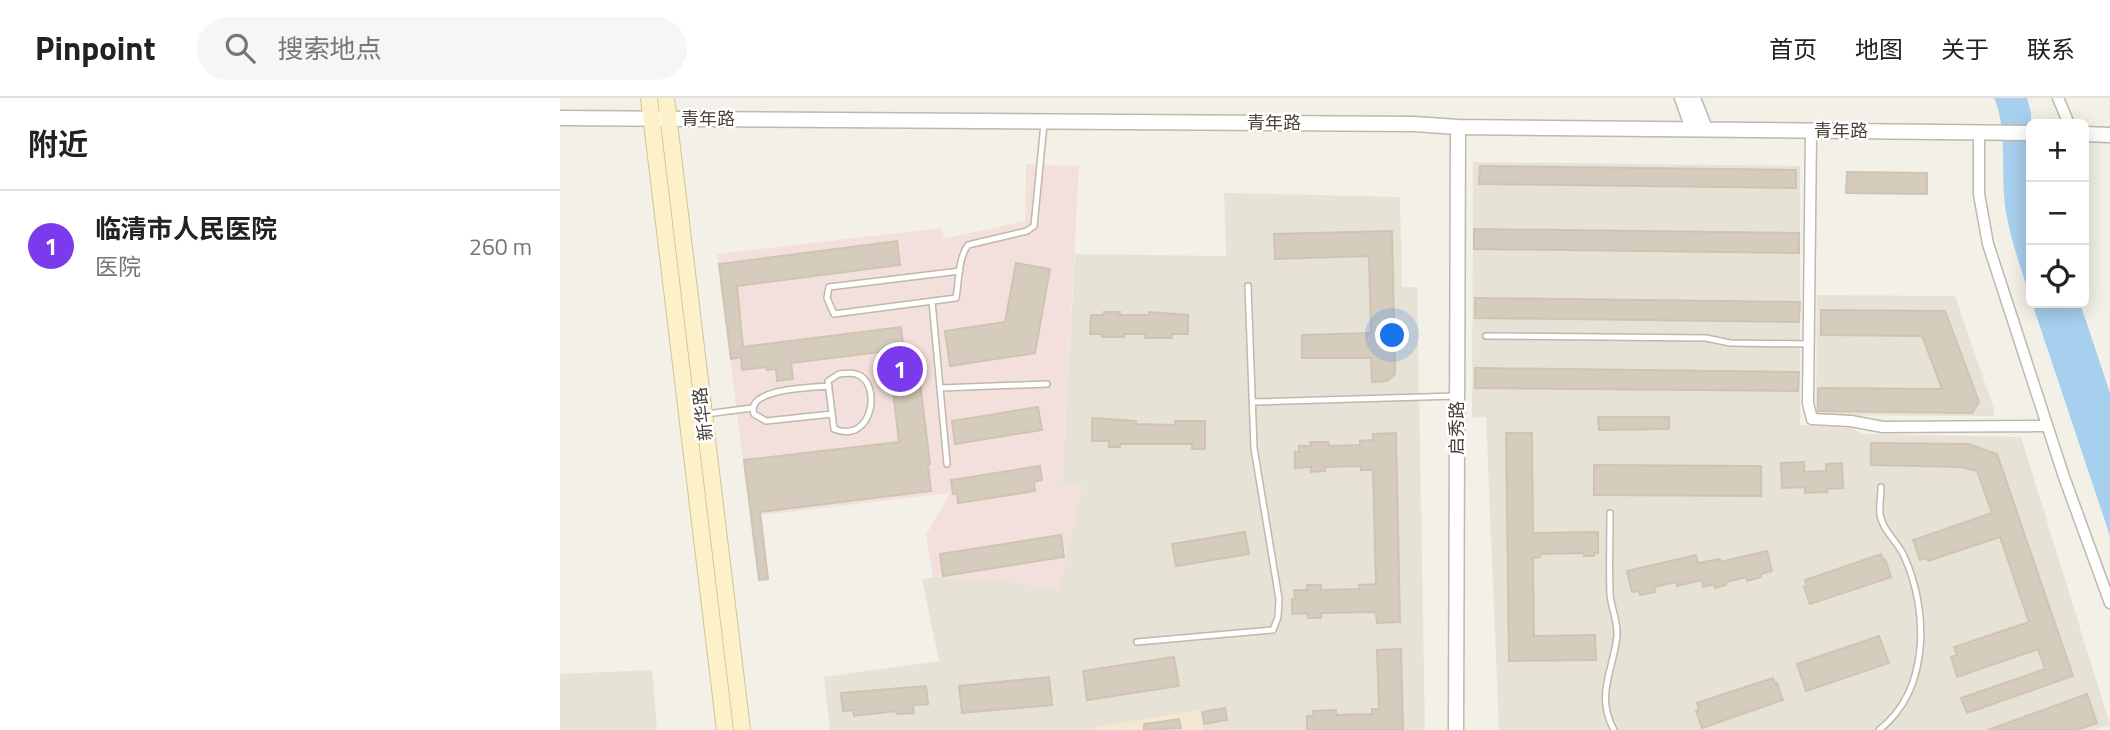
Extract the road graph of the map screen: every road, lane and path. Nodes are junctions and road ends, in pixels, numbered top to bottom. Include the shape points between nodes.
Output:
1 (649, 98) edge
2 (666, 98) edge
3 (1682, 98) edge
4 (1693, 98) edge
5 (2058, 98) edge
6 (560, 118) edge
7 (660, 118) junction
8 (2066, 119) edge
9 (1044, 121) junction
10 (1458, 127) junction
11 (1699, 129) junction
12 (1811, 131) junction
13 (1984, 132) junction
14 (2026, 133) edge
15 (2089, 134) edge
16 (2110, 135) edge
17 (960, 271) junction
18 (1248, 286) dead end
19 (932, 302) junction
20 (1486, 336) dead end
21 (1808, 344) junction
22 (1047, 384) dead end
23 (829, 386) junction
24 (940, 388) junction
25 (1457, 396) junction
26 (1253, 402) junction
27 (752, 408) junction
28 (703, 414) junction
29 (832, 414) junction
30 (2047, 426) junction
31 (947, 464) dead end
32 (1881, 487) dead end
33 (1610, 513) dead end
34 (2110, 603) edge
35 (1137, 642) dead end
36 (725, 730) edge
37 (742, 730) edge
38 (1457, 730) edge
39 (1614, 730) edge
40 (1879, 730) edge

1 - 7 main road, 新华路
2 - 7 main road, 新华路
3 - 11 street
4 - 11 street
5 - 8 street
6 - 7 street, 青年路
7 - 9 street, 青年路
7 - 28 main road, 新华路
7 - 36 main road, 新华路
9 - 10 street, 青年路
9 - 17 lane via 1034,226 968,245
10 - 11 street, 青年路
10 - 25 street, 启秀路
11 - 12 street, 青年路
12 - 13 street, 青年路
12 - 21 street
13 - 14 street, 青年路
13 - 30 street via 1979,194 1988,244
15 - 16 street
17 - 19 lane via 956,298
17 - 19 lane via 829,287 827,298 834,313
18 - 26 lane
19 - 24 lane
20 - 21 lane
21 - 30 street via 1812,419 1883,426
22 - 24 lane
23 - 27 lane via 765,394
23 - 29 lane
23 - 29 lane via 833,376 857,374 870,394 870,416 856,428 834,429
24 - 31 lane
25 - 26 lane
25 - 38 street, 启秀路
26 - 35 lane via 1254,448 1279,599 1276,627
27 - 28 lane
27 - 29 lane via 766,421
28 - 37 main road, 新华路
30 - 34 street
32 - 40 lane via 1880,517 1906,562 1921,627 1919,666 1895,716
33 - 39 lane via 1610,597 1617,635 1605,702

